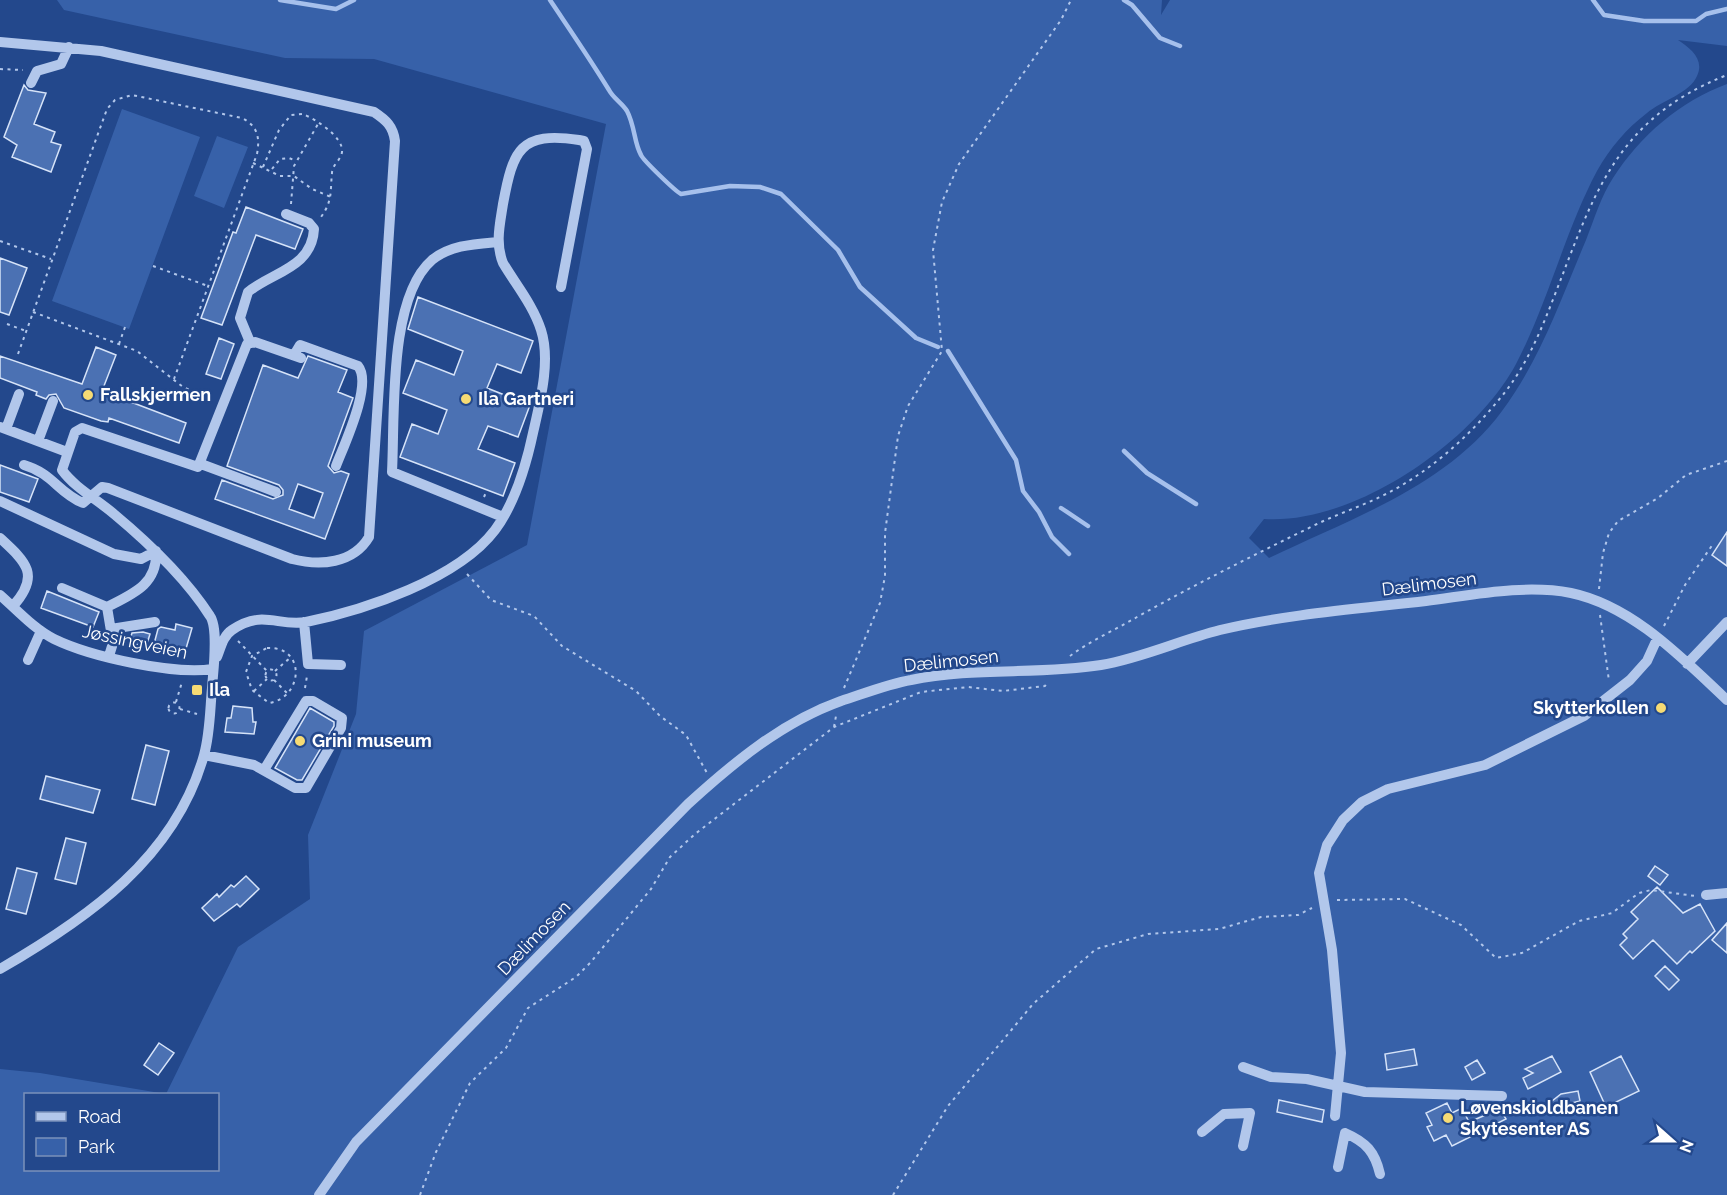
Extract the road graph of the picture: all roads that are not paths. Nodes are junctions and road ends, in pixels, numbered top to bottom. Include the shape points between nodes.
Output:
1 (0, 42) edge
2 (69, 47) junction
3 (33, 78) road end
4 (288, 215) road end
5 (498, 242) junction
6 (561, 287) dead end
7 (250, 342) junction
8 (19, 394) dead end
9 (53, 401) dead end
10 (3, 428) edge
11 (38, 441) junction
12 (67, 452) junction
13 (201, 464) junction
14 (24, 465) dead end
15 (336, 466) dead end
16 (276, 492) dead end
17 (92, 496) junction
18 (0, 501) edge
19 (503, 518) junction
20 (0, 538) edge
21 (156, 551) junction
22 (62, 588) dead end
23 (0, 595) edge
24 (13, 606) junction
25 (108, 607) junction
26 (155, 622) dead end
27 (304, 622) junction
28 (1727, 622) edge
29 (111, 629) junction
30 (41, 631) junction
31 (1657, 639) junction
32 (109, 656) junction
33 (28, 660) dead end
34 (1687, 664) junction
35 (340, 665) dead end
36 (213, 669) junction
37 (1716, 690) junction
38 (1727, 694) edge
39 (1727, 700) edge
40 (204, 755) junction
41 (264, 770) junction
42 (1727, 893) edge
43 (1706, 895) road end
44 (0, 969) edge
45 (1243, 1067) dead end
46 (1338, 1087) junction
47 (1502, 1096) dead end
48 (1335, 1116) dead end
49 (1202, 1132) dead end
50 (1243, 1146) dead end
51 (1338, 1167) dead end
52 (1380, 1174) dead end
53 (319, 1195) edge

1 - 2 street
2 - 3 street via 61,64 42,69
2 - 17 street via 374,112 392,128 395,141 369,537 363,546 344,558 306,563 108,488
4 - 7 street via 312,225 314,236 303,258 245,298 240,318
5 - 6 street via 509,170 520,150 539,138 551,136 584,141 586,153
5 - 19 street via 502,263 536,317 544,342 544,368 532,441
5 - 19 street via 448,251 422,271 411,290 399,330 392,472
7 - 13 street
7 - 15 street via 297,356 300,345 358,366 362,371 359,404
8 - 10 street
9 - 11 street
10 - 11 street
11 - 12 street
12 - 13 street via 75,432 82,428 195,467
12 - 17 street via 62,470
13 - 16 street
14 - 17 street via 47,474 79,501 86,503
17 - 21 street
18 - 21 street via 114,554 141,559
19 - 27 street via 493,532 457,562 415,588
20 - 24 street via 21,557 28,572 26,591
21 - 25 street via 156,569 148,582
21 - 36 street via 213,621
22 - 25 street
23 - 24 street, Jøssingveien
24 - 30 street, Jøssingveien
25 - 29 street
26 - 29 street
27 - 35 street via 308,664
27 - 36 street via 263,617 230,632 223,640
28 - 34 street
29 - 32 street via 113,643
30 - 32 street, Jøssingveien via 64,643
30 - 33 street
31 - 34 street, Dælimosen
31 - 46 street via 1647,661 1584,716 1485,765 1388,789 1362,802 1343,820 1327,845 1319,873 1332,951 1341,1053
31 - 53 street, Dælimosen via 1598,600 1525,589 1289,616 1218,631 1102,665 910,680 838,702 789,726 713,781 356,1142
32 - 36 street, Jøssingveien via 186,671
34 - 37 street, Dælimosen
36 - 40 street
37 - 38 street, Dælimosen
37 - 39 street, Dælimosen
40 - 41 street
40 - 44 street via 183,807 154,853 91,909
41 - 41 street via 302,705 310,700 340,716 343,723 309,786 296,788
42 - 43 street
45 - 46 street via 1271,1077 1307,1079
46 - 47 street via 1383,1093
46 - 48 street
49 - 50 street via 1224,1114 1251,1113
51 - 52 street via 1345,1133 1368,1146

